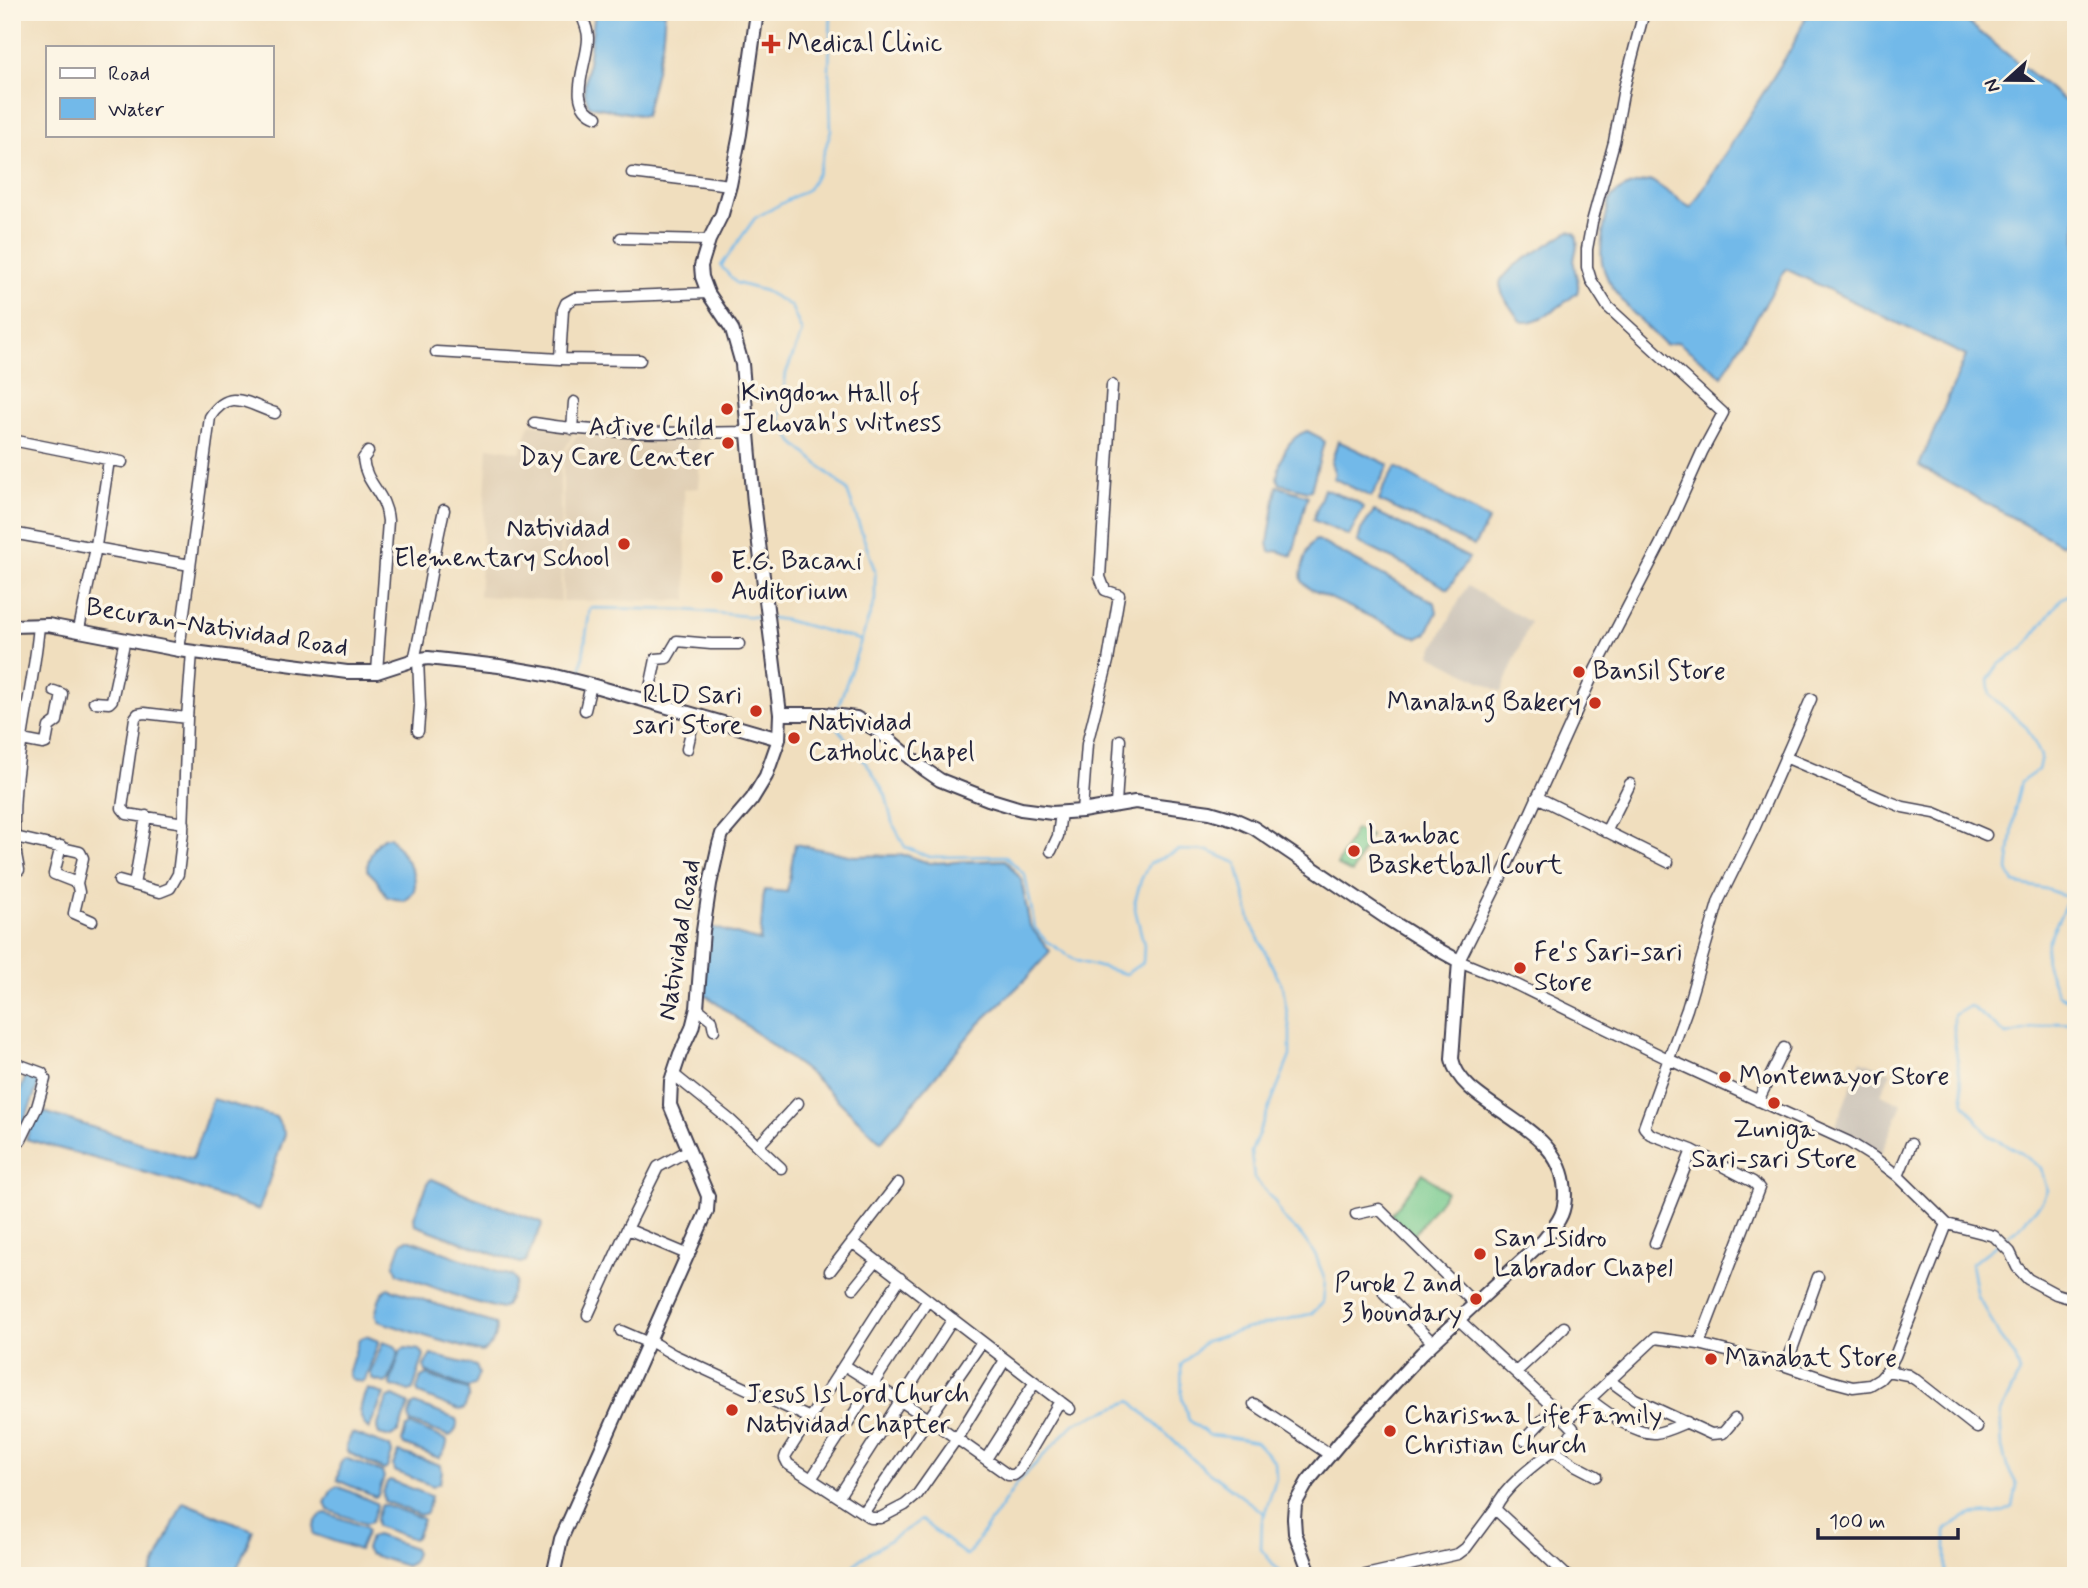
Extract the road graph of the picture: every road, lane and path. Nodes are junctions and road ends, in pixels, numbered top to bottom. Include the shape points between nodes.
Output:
1 (580, 12) edge
2 (757, 12) edge
3 (1644, 12) edge
4 (597, 117) dead end
5 (632, 173) dead end
6 (730, 185) junction
7 (621, 238) dead end
8 (709, 240) junction
9 (708, 293) junction
10 (436, 352) dead end
11 (561, 359) junction
12 (640, 360) dead end
13 (1112, 385) dead end
14 (575, 402) dead end
15 (275, 413) dead end
16 (534, 423) dead end
17 (572, 429) junction
18 (748, 432) junction
19 (12, 440) edge
20 (368, 452) dead end
21 (109, 460) junction
22 (122, 462) dead end
23 (444, 510) dead end
24 (12, 533) edge
25 (95, 549) junction
26 (190, 565) junction
27 (39, 625) junction
28 (12, 626) edge
29 (79, 629) junction
30 (125, 639) junction
31 (739, 644) dead end
32 (185, 651) junction
33 (416, 659) junction
34 (377, 672) junction
35 (591, 685) junction
36 (54, 691) dead end
37 (1811, 699) dead end
38 (94, 702) dead end
39 (648, 702) junction
40 (585, 710) dead end
41 (695, 715) junction
42 (780, 715) junction
43 (187, 718) junction
44 (418, 731) dead end
45 (779, 739) junction
46 (22, 740) junction
47 (1120, 740) dead end
48 (687, 749) dead end
49 (1785, 757) junction
50 (1630, 783) dead end
51 (1537, 797) junction
52 (1116, 804) junction
53 (13, 809) edge
54 (1082, 811) junction
55 (1061, 812) junction
56 (146, 816) junction
57 (184, 823) junction
58 (1606, 832) junction
59 (1986, 835) dead end
60 (15, 838) junction
61 (61, 846) junction
62 (1051, 851) dead end
63 (1668, 862) dead end
64 (19, 870) dead end
65 (119, 881) dead end
66 (77, 883) junction
67 (134, 885) junction
68 (92, 921) dead end
69 (1459, 961) junction
70 (697, 1008) junction
71 (714, 1030) dead end
72 (1784, 1048) dead end
73 (1668, 1059) junction
74 (12, 1062) edge
75 (673, 1074) junction
76 (1758, 1101) junction
77 (798, 1103) dead end
78 (21, 1140) dead end
79 (1911, 1144) dead end
80 (758, 1146) junction
81 (689, 1150) junction
82 (1692, 1150) junction
83 (781, 1168) dead end
84 (1898, 1176) junction
85 (898, 1183) dead end
86 (1356, 1214) dead end
87 (1947, 1224) junction
88 (627, 1229) junction
89 (852, 1242) junction
90 (1655, 1243) dead end
91 (689, 1255) junction
92 (876, 1261) junction
93 (830, 1271) dead end
94 (1818, 1277) dead end
95 (900, 1278) junction
96 (854, 1287) dead end
97 (1384, 1293) dead end
98 (928, 1300) junction
99 (2076, 1300) edge
100 (1475, 1304) junction
101 (588, 1315) dead end
102 (953, 1319) junction
103 (1459, 1320) junction
104 (1564, 1327) dead end
105 (621, 1331) dead end
106 (650, 1342) junction
107 (982, 1342) junction
108 (1433, 1343) junction
109 (1699, 1344) junction
110 (1005, 1360) junction
111 (844, 1365) junction
112 (1786, 1366) junction
113 (1887, 1371) junction
114 (1516, 1372) junction
115 (1609, 1380) junction
116 (1035, 1382) junction
117 (873, 1384) junction
118 (1590, 1399) junction
119 (901, 1401) junction
120 (1060, 1401) junction
121 (1254, 1404) dead end
122 (1554, 1408) junction
123 (1070, 1409) dead end
124 (810, 1418) junction
125 (929, 1419) junction
126 (1735, 1419) dead end
127 (1566, 1421) junction
128 (1687, 1422) junction
129 (1977, 1428) dead end
130 (957, 1438) junction
131 (1524, 1440) dead end
132 (1553, 1450) junction
133 (1330, 1455) junction
134 (986, 1459) junction
135 (1596, 1476) dead end
136 (811, 1479) junction
137 (839, 1496) junction
138 (1495, 1509) junction
139 (864, 1512) junction
140 (1395, 1573) edge
141 (553, 1576) edge
142 (1311, 1576) edge
143 (1361, 1576) edge
144 (1567, 1576) edge

1 - 4 street via 588,39 580,101 585,111
2 - 6 street, Natividad Road
3 - 51 street via 1592,222 1587,267 1608,307 1723,413
5 - 6 street
6 - 8 street, Natividad Road
7 - 8 street
8 - 9 street, Natividad Road via 701,266
9 - 11 street via 569,300 563,310
9 - 18 street, Natividad Road via 738,344
10 - 11 street
11 - 12 street
13 - 54 street via 1100,576 1105,590 1119,595 1087,744
14 - 17 street
15 - 26 street via 232,400 221,403 210,417
16 - 17 street
17 - 18 street
18 - 42 street, Natividad Road
19 - 21 street
20 - 34 street via 363,464 381,495 388,521
21 - 22 street
21 - 25 street
23 - 33 street
24 - 25 street
25 - 26 street
25 - 29 street
26 - 32 street
27 - 28 street, Becuran-Natividad Road
27 - 29 street, Becuran-Natividad Road
27 - 46 street
29 - 30 street, Becuran-Natividad Road
30 - 32 street, Becuran-Natividad Road
30 - 38 street via 112,700
31 - 39 street via 677,641 667,658 656,659
32 - 34 street, Becuran-Natividad Road
32 - 43 street
33 - 34 street, Becuran-Natividad Road
33 - 35 street, Becuran-Natividad Road via 438,657 499,666
33 - 44 street
35 - 39 street, Becuran-Natividad Road
35 - 40 street
36 - 46 street via 62,698 46,743
37 - 49 street
39 - 41 street, Becuran-Natividad Road
41 - 45 street, Becuran-Natividad Road
41 - 48 street
42 - 45 street, Natividad Road
42 - 55 street via 856,718 948,783 1021,809
43 - 56 street via 144,713 135,718 122,808 127,814
43 - 57 street
45 - 70 street, Natividad Road via 762,786 719,844 703,931
46 - 53 street
47 - 52 street
49 - 59 street via 1903,807 1936,813
49 - 73 street via 1719,900
50 - 58 street
51 - 58 street
51 - 69 street
52 - 54 street
52 - 69 street via 1135,802 1210,812 1254,828
53 - 60 street
54 - 55 street
55 - 62 street
56 - 57 street
56 - 67 street
57 - 67 street via 180,869 170,888 160,892
58 - 63 street
60 - 61 street
60 - 64 street
61 - 66 street via 83,855
61 - 66 street via 54,874
65 - 67 street
66 - 68 street via 74,914
69 - 73 street
69 - 100 street via 1454,1067 1477,1092 1550,1149 1564,1180 1565,1196 1560,1222
70 - 71 street via 712,1020
70 - 75 street, Natividad Road
72 - 76 street
73 - 76 street
73 - 82 street via 1644,1127
74 - 78 street via 43,1073 46,1079
75 - 80 street
75 - 81 street, Natividad Road via 670,1105
76 - 84 street via 1849,1142
77 - 80 street
79 - 84 street
80 - 83 street
81 - 88 street via 658,1167
81 - 91 street, Natividad Road via 709,1205
82 - 90 street
82 - 109 street via 1759,1190
84 - 87 street
85 - 89 street
86 - 100 street via 1379,1209
87 - 99 street via 1994,1236 2028,1279
87 - 113 street
88 - 91 street
88 - 101 street
89 - 92 street
89 - 93 street
91 - 106 street, Natividad Road
92 - 95 street
92 - 96 street
94 - 112 street
95 - 98 street
95 - 111 street
97 - 108 street
98 - 102 street
98 - 117 street
100 - 103 street
102 - 107 street
102 - 119 street
103 - 108 street
103 - 114 street
104 - 114 street
105 - 106 street
106 - 124 street
106 - 141 street, Natividad Road via 561,1539
107 - 110 street
107 - 125 street
108 - 133 street
109 - 112 street
109 - 115 street via 1655,1338
110 - 116 street
110 - 130 street
111 - 117 street
111 - 124 street
112 - 113 street via 1853,1387 1870,1385
113 - 129 street via 1916,1380
114 - 122 street
115 - 118 street
115 - 128 street via 1635,1399
116 - 120 street
116 - 134 street
117 - 119 street
117 - 136 street
118 - 127 street
118 - 128 street via 1645,1432
119 - 125 street
119 - 137 street
120 - 123 street
120 - 134 street via 1018,1472 1008,1475
121 - 133 street
122 - 127 street
122 - 131 street
124 - 136 street via 785,1458
125 - 130 street
125 - 139 street
126 - 128 street via 1718,1434 1700,1431
127 - 132 street via 1573,1432
130 - 134 street
130 - 139 street via 911,1500 880,1518
132 - 135 street
132 - 138 street via 1514,1484
133 - 142 street via 1295,1504 1295,1533
136 - 137 street
137 - 139 street
138 - 140 street via 1458,1554
138 - 144 street
140 - 143 street

